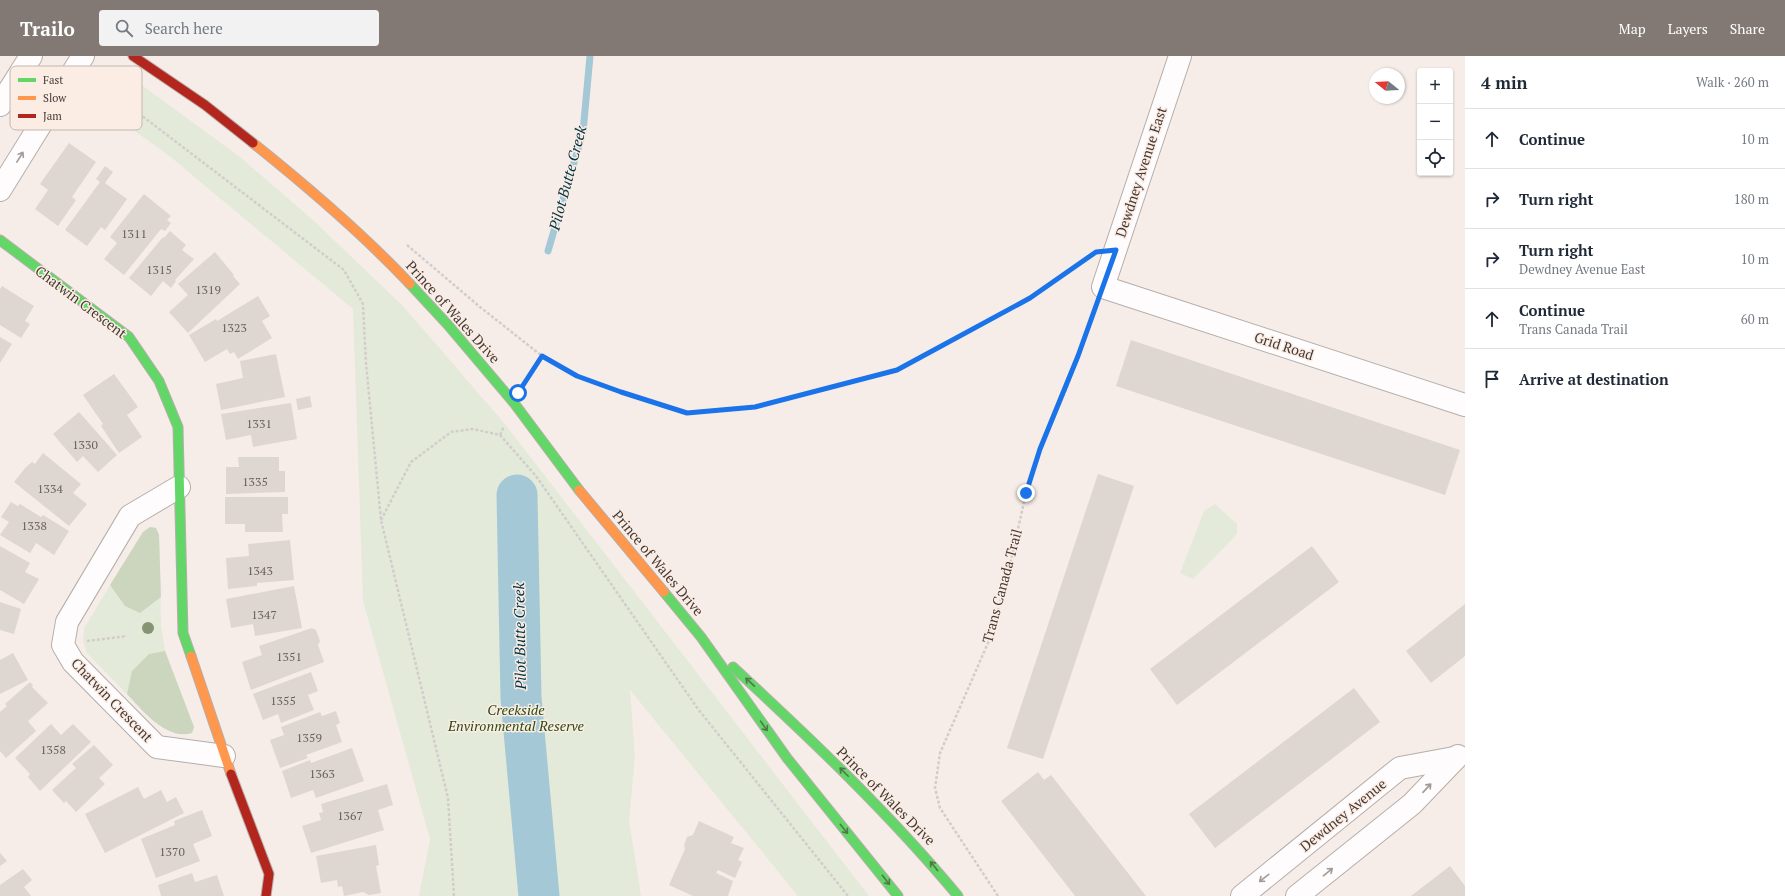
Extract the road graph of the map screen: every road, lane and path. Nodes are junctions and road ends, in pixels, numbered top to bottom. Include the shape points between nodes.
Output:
1 (31, 56) edge
2 (83, 56) edge
3 (133, 56) edge
4 (1180, 56) edge
5 (25, 66) edge
6 (77, 66) edge
7 (10, 89) edge
8 (0, 105) edge
9 (142, 116) edge
10 (37, 130) edge
11 (0, 190) edge
12 (0, 240) edge
13 (404, 243) dead end
14 (1116, 250) junction
15 (1103, 287) junction
16 (542, 356) junction
17 (522, 387) dead end
18 (1465, 405) edge
19 (505, 424) dead end
20 (500, 435) junction
21 (179, 487) junction
22 (381, 520) junction
23 (127, 636) dead end
24 (701, 637) junction
25 (63, 645) junction
26 (224, 756) junction
27 (1461, 760) edge
28 (266, 896) edge
29 (454, 896) edge
30 (848, 896) edge
31 (898, 896) edge
32 (958, 896) edge
33 (998, 896) edge
34 (1242, 896) edge
35 (1297, 896) edge

1 - 5 street
6 -> 2 street
3 - 24 main road, Prince of Wales Drive via 205,105 298,179 388,261 448,325 514,403 594,509
4 - 14 street, Dewdney Avenue East
7 - 8 street
9 - 22 path via 344,270 363,304
11 -> 10 street
12 - 21 main road, Chatwin Crescent via 130,337 159,381 178,427
13 - 16 path
14 - 15 street, Dewdney Avenue East
14 - 16 path via 1096,252 1030,298 897,370 755,407 687,413 577,376
15 - 18 street, Grid Road
15 - 33 path, Trans Canada Trail via 1066,390 1040,449 1026,493 991,636 940,753 936,771 935,788 940,808
16 - 17 path
19 - 20 path
20 - 22 path via 473,429 452,432 411,462
20 - 30 path via 536,476 698,709
21 - 25 street, Chatwin Crescent via 130,516 67,622
21 - 26 main road, Chatwin Crescent via 183,633
22 - 29 path via 448,798
23 - 25 path
24 -> 31 main road, Prince of Wales Drive via 787,758
32 -> 24 main road, Prince of Wales Drive via 927,857 807,735
25 - 26 street, Chatwin Crescent via 73,662 157,747
26 - 28 main road, Chatwin Crescent via 268,874
27 -> 34 street, Dewdney Avenue via 1400,768
35 -> 27 street, Dewdney Avenue via 1412,804

